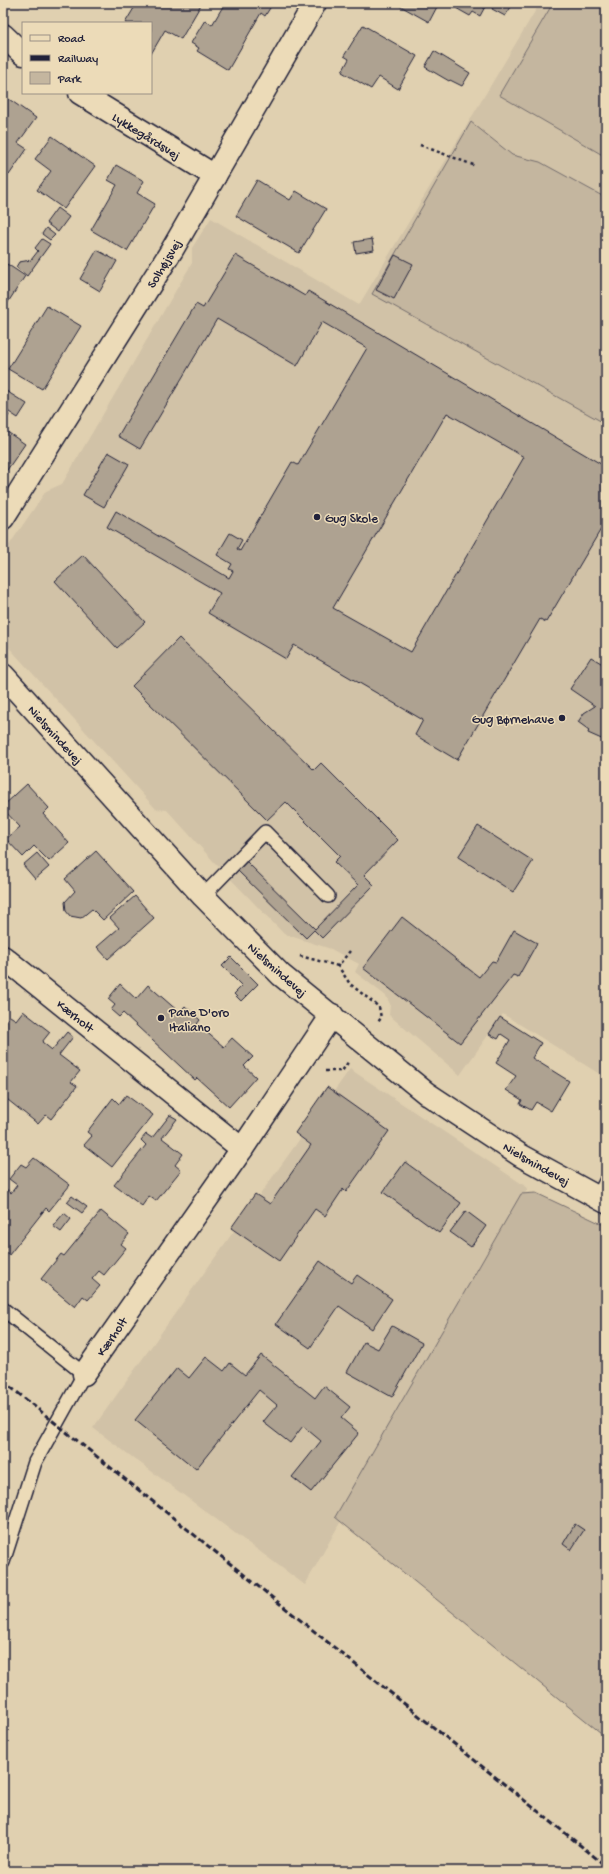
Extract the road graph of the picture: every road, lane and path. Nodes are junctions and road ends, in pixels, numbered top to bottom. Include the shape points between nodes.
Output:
1 (315, 3) edge
2 (3, 34) edge
3 (22, 53) edge
4 (82, 94) edge
5 (420, 145) dead end
6 (476, 166) dead end
7 (215, 176) junction
8 (3, 518) edge
9 (3, 675) edge
10 (203, 896) junction
11 (328, 896) dead end
12 (3, 956) edge
13 (332, 1015) junction
14 (242, 1148) junction
15 (603, 1193) edge
16 (3, 1309) edge
17 (84, 1374) junction
18 (3, 1562) edge

1 - 7 street, Solhøjsvej
2 - 3 street
4 - 7 street, Lykkegårdsvej
5 - 6 path
7 - 8 street, Solhøjsvej via 168,257
9 - 10 street, Nielsmindevej
10 - 11 lane via 264,832
10 - 13 street, Nielsmindevej via 281,975
12 - 14 street, Kærholt
13 - 14 street, Kærholt
13 - 15 street, Nielsmindevej via 426,1093 520,1155
14 - 17 street, Kærholt
16 - 17 lane
17 - 18 lane, Kærholt via 35,1462

